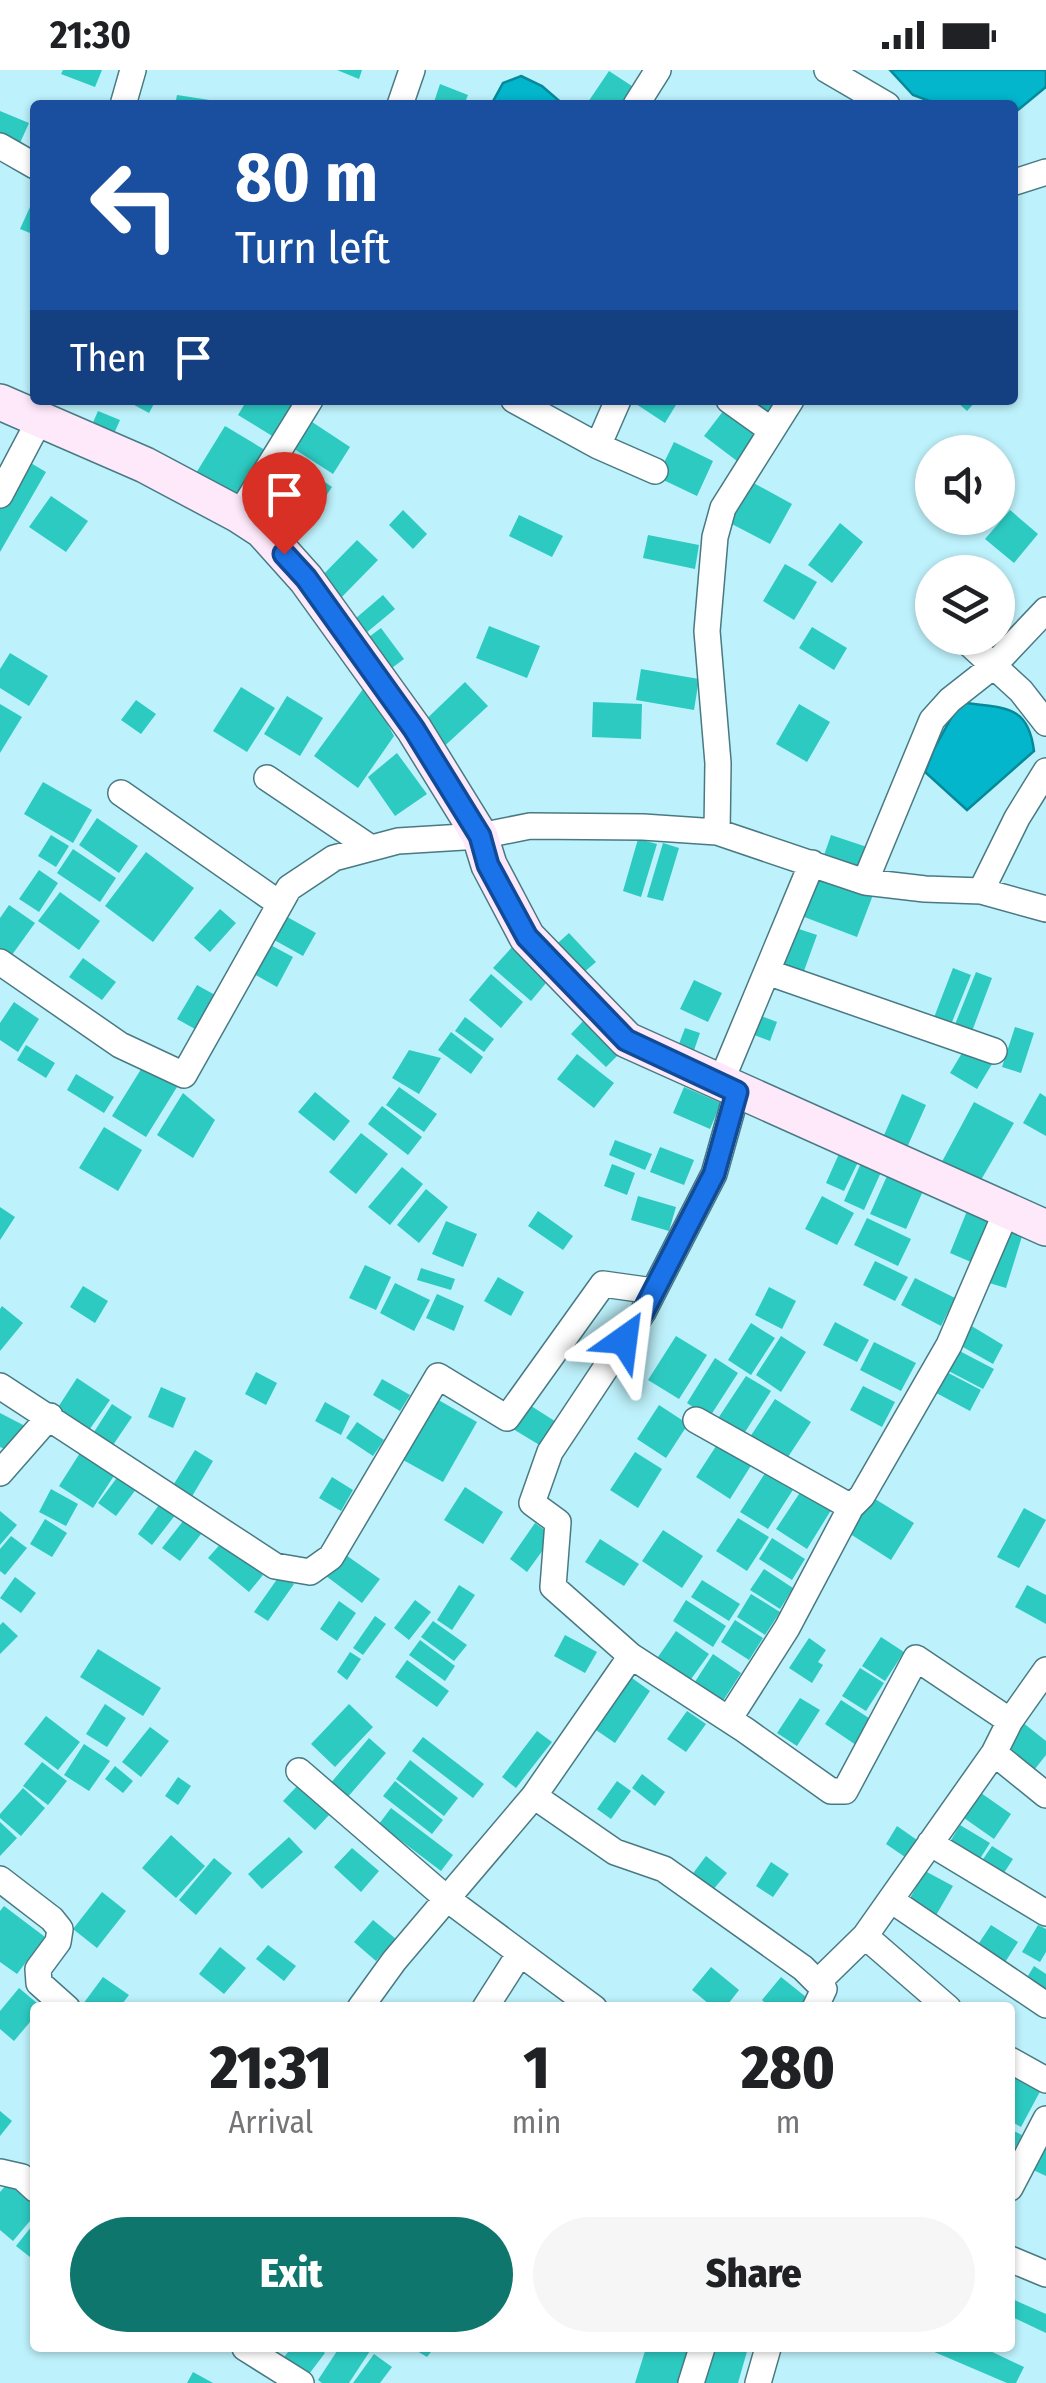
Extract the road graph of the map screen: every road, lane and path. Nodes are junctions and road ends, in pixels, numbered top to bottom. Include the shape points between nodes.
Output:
1 (133, 70) edge
2 (412, 70) edge
3 (658, 70) edge
4 (827, 70) edge
5 (124, 100) edge
6 (402, 100) edge
7 (639, 100) edge
8 (878, 100) edge
9 (0, 146) edge
10 (30, 163) edge
11 (1046, 172) edge
12 (1018, 181) edge
13 (0, 402) edge
14 (307, 405) edge
15 (523, 405) edge
16 (616, 405) edge
17 (736, 405) edge
18 (788, 405) edge
19 (39, 420) junction
20 (771, 430) junction
21 (598, 446) junction
22 (654, 470) dead end
23 (0, 494) edge
24 (239, 515) junction
25 (1046, 610) edge
26 (980, 655) edge
27 (992, 666) junction
28 (1046, 722) edge
29 (1046, 771) edge
30 (267, 778) dead end
31 (121, 793) dead end
32 (717, 832) junction
33 (480, 836) junction
34 (371, 848) junction
35 (812, 863) junction
36 (865, 882) junction
37 (980, 891) junction
38 (280, 904) junction
39 (1046, 909) edge
40 (0, 962) edge
41 (767, 972) junction
42 (994, 1050) dead end
43 (728, 1088) junction
44 (1006, 1210) junction
45 (1046, 1228) edge
46 (654, 1291) junction
47 (0, 1386) edge
48 (50, 1416) junction
49 (696, 1420) dead end
50 (0, 1474) edge
51 (850, 1507) junction
52 (630, 1656) junction
53 (1046, 1670) edge
54 (729, 1719) junction
55 (1010, 1721) junction
56 (994, 1753) junction
57 (299, 1771) dead end
58 (1046, 1795) edge
59 (534, 1796) junction
60 (930, 1844) junction
61 (0, 1879) edge
62 (446, 1898) junction
63 (890, 1900) junction
64 (1046, 1914) edge
65 (865, 1936) junction
66 (520, 1953) junction
67 (819, 1980) junction
68 (61, 2002) edge
69 (364, 2002) edge
70 (490, 2002) edge
71 (586, 2002) edge
72 (818, 2002) edge
73 (941, 2002) edge
74 (1046, 2005) edge
75 (1015, 2063) edge
76 (1046, 2080) edge
77 (1046, 2118) edge
78 (0, 2172) edge
79 (1015, 2178) edge
80 (30, 2184) edge
81 (1015, 2261) edge
82 (1046, 2274) edge
83 (251, 2352) edge
84 (701, 2352) edge
85 (767, 2352) edge
86 (301, 2383) edge
87 (691, 2383) edge
88 (758, 2383) edge

1 - 5 street
2 - 6 street
3 - 7 street
4 - 8 street
9 - 10 street
11 - 12 street
13 - 19 street
14 - 24 street
15 - 21 street
16 - 21 street
17 - 20 street
18 - 20 street
19 - 23 street
19 - 24 street
20 - 32 street via 723,508 715,537 707,630
21 - 22 street
24 - 33 street via 306,578 414,729
25 - 27 street
26 - 27 street
27 - 28 street
27 - 36 street via 932,720
29 - 37 street
30 - 34 street
31 - 38 street
32 - 33 street via 530,826
32 - 35 street
33 - 34 street
33 - 43 street via 527,937 626,1040
34 - 38 street via 334,858 288,888
35 - 36 street
35 - 41 street
36 - 37 street
37 - 39 street
38 - 40 street via 184,1075 120,1045
41 - 42 street
41 - 43 street
43 - 44 street
43 - 46 street via 714,1174
44 - 45 street
44 - 51 street via 949,1345
46 - 48 street via 603,1284 507,1418 438,1376 331,1557 310,1572 275,1566
46 - 52 street via 550,1452 532,1504 558,1522 553,1587
47 - 48 street
48 - 50 street
49 - 51 street
51 - 54 street via 787,1628
52 - 54 street
52 - 59 street
53 - 55 street
54 - 55 street via 831,1791 845,1791 916,1658
55 - 56 street
56 - 58 street
56 - 60 street
57 - 62 street
59 - 62 street
59 - 67 street via 616,1852 664,1869
60 - 63 street
60 - 64 street
61 - 68 street via 60,1930 38,1969 40,1982
62 - 66 street
62 - 69 street
63 - 65 street
63 - 74 street
65 - 67 street
65 - 73 street
66 - 70 street
66 - 71 street
67 - 72 street via 824,1989
75 - 76 street
77 - 79 street
78 - 80 street
81 - 82 street
83 - 86 street
84 - 87 street
85 - 88 street

